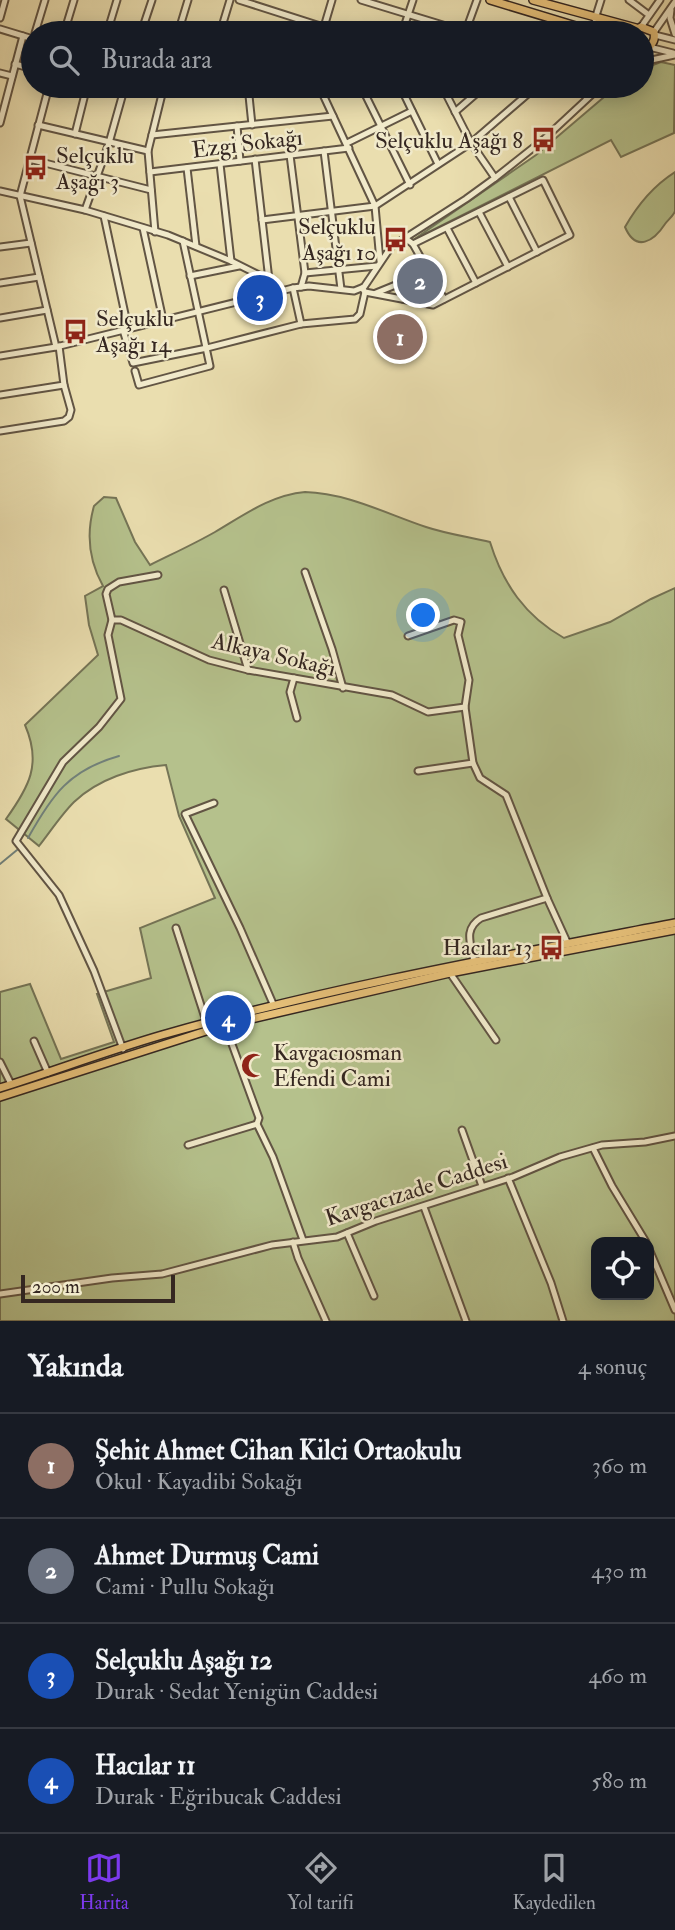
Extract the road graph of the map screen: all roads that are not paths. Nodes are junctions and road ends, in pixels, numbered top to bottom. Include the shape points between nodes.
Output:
1 (5, 0) edge
2 (45, 0) edge
3 (74, 0) edge
4 (117, 0) edge
5 (152, 0) edge
6 (188, 0) edge
7 (230, 0) edge
8 (239, 0) edge
9 (332, 0) edge
10 (361, 0) edge
11 (412, 0) edge
12 (477, 0) edge
13 (489, 0) edge
14 (533, 0) edge
15 (601, 0) edge
16 (629, 0) edge
17 (660, 0) edge
18 (554, 3) edge
19 (673, 4) edge
20 (408, 15) junction
21 (649, 15) junction
22 (0, 18) edge
23 (595, 19) junction
24 (39, 21) edge
25 (68, 21) edge
26 (111, 21) edge
27 (145, 21) edge
28 (182, 21) edge
29 (224, 21) edge
30 (305, 21) edge
31 (326, 21) edge
32 (406, 21) edge
33 (428, 21) edge
34 (471, 21) edge
35 (553, 21) edge
36 (603, 21) edge
37 (643, 21) edge
38 (0, 29) edge
39 (654, 33) joint
40 (675, 34) edge
41 (21, 35) edge
42 (675, 40) edge
43 (21, 43) edge
44 (654, 50) edge
45 (675, 54) edge
46 (654, 59) edge
47 (15, 64) junction
48 (21, 66) edge
49 (0, 73) edge
50 (12, 76) junction
51 (46, 98) edge
52 (84, 98) edge
53 (122, 98) edge
54 (161, 98) edge
55 (249, 98) edge
56 (324, 98) edge
57 (367, 98) edge
58 (406, 98) edge
59 (448, 98) edge
60 (471, 98) edge
61 (523, 98) edge
62 (585, 98) edge
63 (588, 98) edge
64 (580, 105) junction
65 (412, 111) junction
66 (455, 112) junction
67 (333, 116) junction
68 (0, 123) edge
69 (38, 125) junction
70 (252, 125) junction
71 (237, 126) junction
72 (381, 127) junction
73 (75, 134) junction
74 (152, 135) junction
75 (109, 143) junction
76 (471, 143) junction
77 (348, 146) junction
78 (324, 151) junction
79 (148, 152) junction
80 (289, 155) junction
81 (29, 159) junction
82 (255, 159) junction
83 (240, 161) junction
84 (220, 164) junction
85 (438, 164) junction
86 (187, 168) junction
87 (150, 172) junction
88 (96, 175) junction
89 (495, 178) junction
90 (410, 185) junction
91 (151, 190) junction
92 (0, 191) edge
93 (20, 195) junction
94 (509, 197) junction
95 (375, 206) junction
96 (85, 210) junction
97 (331, 211) junction
98 (479, 212) junction
99 (297, 215) junction
100 (104, 216) junction
101 (262, 219) junction
102 (144, 228) junction
103 (447, 228) junction
104 (155, 232) junction
105 (405, 238) junction
106 (183, 241) junction
107 (31, 243) junction
108 (413, 244) junction
109 (196, 246) junction
110 (0, 247) edge
111 (537, 252) junction
112 (231, 261) junction
113 (379, 263) junction
114 (240, 265) junction
115 (508, 267) junction
116 (338, 269) junction
117 (305, 273) junction
118 (190, 276) junction
119 (39, 277) junction
120 (269, 280) junction
121 (0, 283) edge
122 (476, 283) junction
123 (301, 287) junction
124 (293, 288) junction
125 (341, 289) junction
126 (364, 290) junction
127 (276, 293) junction
128 (375, 294) junction
129 (403, 299) junction
130 (444, 299) junction
131 (47, 310) junction
132 (198, 313) junction
133 (0, 317) edge
134 (163, 320) junction
135 (301, 324) junction
136 (126, 329) junction
137 (57, 347) junction
138 (207, 348) junction
139 (0, 356) edge
140 (135, 371) dead end
141 (64, 385) junction
142 (0, 395) edge
143 (0, 431) edge
144 (305, 572) dead end
145 (158, 575) dead end
146 (224, 590) dead end
147 (113, 620) junction
148 (408, 636) dead end
149 (248, 670) junction
150 (294, 678) junction
151 (342, 688) junction
152 (465, 707) junction
153 (297, 718) dead end
154 (473, 763) junction
155 (418, 771) dead end
156 (214, 803) dead end
157 (547, 898) junction
158 (675, 923) edge
159 (176, 928) dead end
160 (675, 930) edge
161 (568, 944) junction
162 (474, 962) junction
163 (450, 973) junction
164 (274, 1006) junction
165 (207, 1024) junction
166 (225, 1026) junction
167 (496, 1040) dead end
168 (34, 1041) dead end
169 (123, 1049) junction
170 (0, 1062) edge
171 (48, 1073) junction
172 (11, 1084) junction
173 (0, 1088) edge
174 (0, 1097) edge
175 (257, 1124) junction
176 (463, 1130) dead end
177 (675, 1136) edge
178 (188, 1145) dead end
179 (593, 1148) junction
180 (508, 1178) junction
181 (482, 1186) junction
182 (424, 1207) junction
183 (347, 1233) junction
184 (643, 1237) edge
185 (293, 1241) junction
186 (303, 1241) junction
187 (654, 1261) edge
188 (0, 1294) edge
189 (374, 1296) dead end
190 (675, 1310) edge
191 (326, 1321) edge
192 (466, 1321) edge
193 (563, 1321) edge

1 - 22 street
2 - 24 street
3 - 25 street
4 - 26 street
5 - 27 street
6 - 28 street
7 - 29 street
8 - 30 street
9 - 31 street
10 - 20 street
11 - 20 street
12 - 34 street
13 - 35 main road
14 - 18 main road
15 - 23 street
16 - 21 street
17 - 21 street
18 - 23 main road
19 - 39 street
19 - 40 street via 670,18
20 - 32 street
20 - 33 street
21 - 37 street
23 - 36 main road
38 - 41 street
39 - 42 street
43 - 47 street
44 - 45 street
45 - 46 street
47 - 48 street
47 - 50 street
49 - 50 street
50 - 68 street
51 - 69 street
52 - 73 street
53 - 75 street
54 - 74 street
55 - 70 street
56 - 67 street
57 - 72 street
58 - 65 street
59 - 66 street
60 - 66 street
61 - 76 street
62 - 64 street
63 - 64 street
64 - 89 street
65 - 72 street, Ezgi Sokağı
65 - 85 street
66 - 76 street
67 - 70 street
67 - 77 street
69 - 73 street
69 - 81 street
70 - 71 street
71 - 74 street
71 - 83 street
72 - 77 street, Ezgi Sokağı
72 - 90 street
73 - 75 street
74 - 79 street
75 - 79 street
75 - 88 street
76 - 85 street
76 - 89 street
77 - 78 street, Ezgi Sokağı
77 - 95 street
78 - 80 street, Ezgi Sokağı
78 - 97 street
79 - 87 street
80 - 82 street, Ezgi Sokağı
80 - 99 street
81 - 88 street
81 - 93 street
82 - 83 street, Ezgi Sokağı
82 - 101 street
83 - 84 street, Ezgi Sokağı
84 - 86 street, Ezgi Sokağı
84 - 112 street
85 - 90 street
86 - 87 street, Ezgi Sokağı
86 - 109 street
87 - 91 street
88 - 91 street
88 - 96 street
89 - 105 street
90 - 95 street
91 - 104 street
92 - 93 street
93 - 96 street
93 - 107 street
94 - 98 street
94 - 111 street
94 - 111 street via 543,180 570,235
95 - 97 street
95 - 113 street
96 - 100 street
97 - 99 street
97 - 116 street
98 - 103 street
98 - 115 street
99 - 101 street
99 - 117 street
100 - 102 street
100 - 136 street
101 - 120 street
102 - 104 street
102 - 134 street
103 - 108 street
103 - 122 street
104 - 106 street
105 - 108 street
105 - 113 street
106 - 109 street
106 - 118 street
107 - 110 street
107 - 119 street
108 - 130 street
109 - 112 street
111 - 115 street
112 - 114 street
113 - 116 street
113 - 126 street
114 - 118 street
114 - 120 street
115 - 122 street
116 - 117 street
116 - 125 street
117 - 123 street
118 - 132 street
119 - 121 street
119 - 131 street
120 - 127 street
122 - 130 street
123 - 124 street
123 - 125 street
124 - 127 street
124 - 135 street
125 - 126 street
126 - 128 street
126 - 135 street via 355,319
127 - 132 street
128 - 129 street
128 - 129 street via 403,282
129 - 130 street via 433,304
131 - 133 street
131 - 137 street
132 - 134 street
132 - 138 street
134 - 136 street
135 - 138 street
136 - 137 street
136 - 138 street via 134,363
137 - 139 street
137 - 141 street
138 - 140 street via 208,368 139,385
141 - 142 street
141 - 143 street via 71,410 66,419
144 - 151 street
145 - 147 street via 119,582 108,589
146 - 149 street
147 - 149 street, Alkaya Sokağı via 209,660
147 - 169 street via 108,635 121,699 63,762 16,841 59,895
148 - 152 street via 461,621 458,635 469,680
149 - 150 street, Alkaya Sokağı
150 - 151 street, Alkaya Sokağı
150 - 153 street via 290,692
151 - 152 street, Alkaya Sokağı via 392,695 428,712
152 - 154 street
154 - 155 street
154 - 157 street via 480,778 506,795
156 - 164 street via 185,814
157 - 161 street
157 - 162 street via 475,922 470,930
158 - 161 main road
159 - 165 street
160 - 163 main road
161 - 162 main road
162 - 164 main road
163 - 166 main road
163 - 167 street
164 - 165 main road
165 - 169 main road
166 - 174 main road
166 - 175 street via 259,1118
168 - 171 street
169 - 171 main road
170 - 172 street
171 - 172 main road
172 - 173 main road
175 - 178 street
175 - 186 street
176 - 181 street
177 - 179 street, Kavgacızade Caddesi
179 - 180 street, Kavgacızade Caddesi
179 - 184 street
180 - 181 street, Kavgacızade Caddesi
180 - 193 street
181 - 182 street, Kavgacızade Caddesi
182 - 183 street, Kavgacızade Caddesi
182 - 192 street
183 - 186 street, Kavgacızade Caddesi
183 - 189 street
185 - 186 street, Kavgacızade Caddesi
185 - 188 street, Kavgacızade Caddesi via 162,1274
185 - 191 street
187 - 190 street

